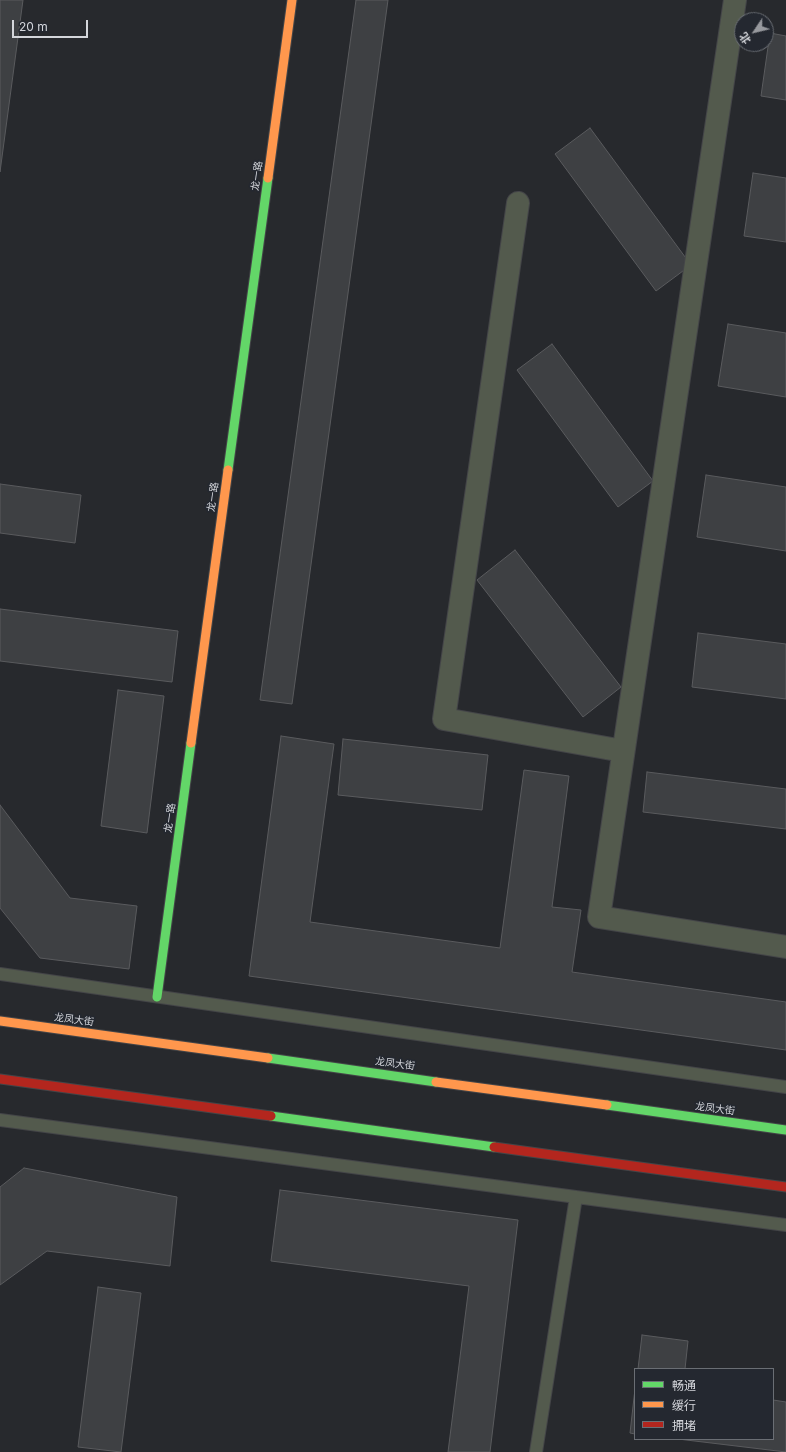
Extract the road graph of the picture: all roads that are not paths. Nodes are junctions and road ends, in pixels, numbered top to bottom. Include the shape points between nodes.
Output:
1 (292, 0) edge
2 (735, 0) edge
3 (518, 203) dead end
4 (623, 751) junction
5 (786, 947) edge
6 (0, 974) edge
7 (156, 997) junction
8 (0, 1021) edge
9 (0, 1080) edge
10 (786, 1087) edge
11 (0, 1120) edge
12 (786, 1130) edge
13 (786, 1187) edge
14 (576, 1197) junction
15 (786, 1225) edge
16 (536, 1452) edge

1 - 7 main road, 龙一路
2 - 4 street
3 - 4 street via 444,719
4 - 5 street via 598,917
6 - 7 lane
7 - 10 lane
8 - 12 main road, 龙凤大街
9 - 13 main road
11 - 14 lane
14 - 15 lane
14 - 16 lane

